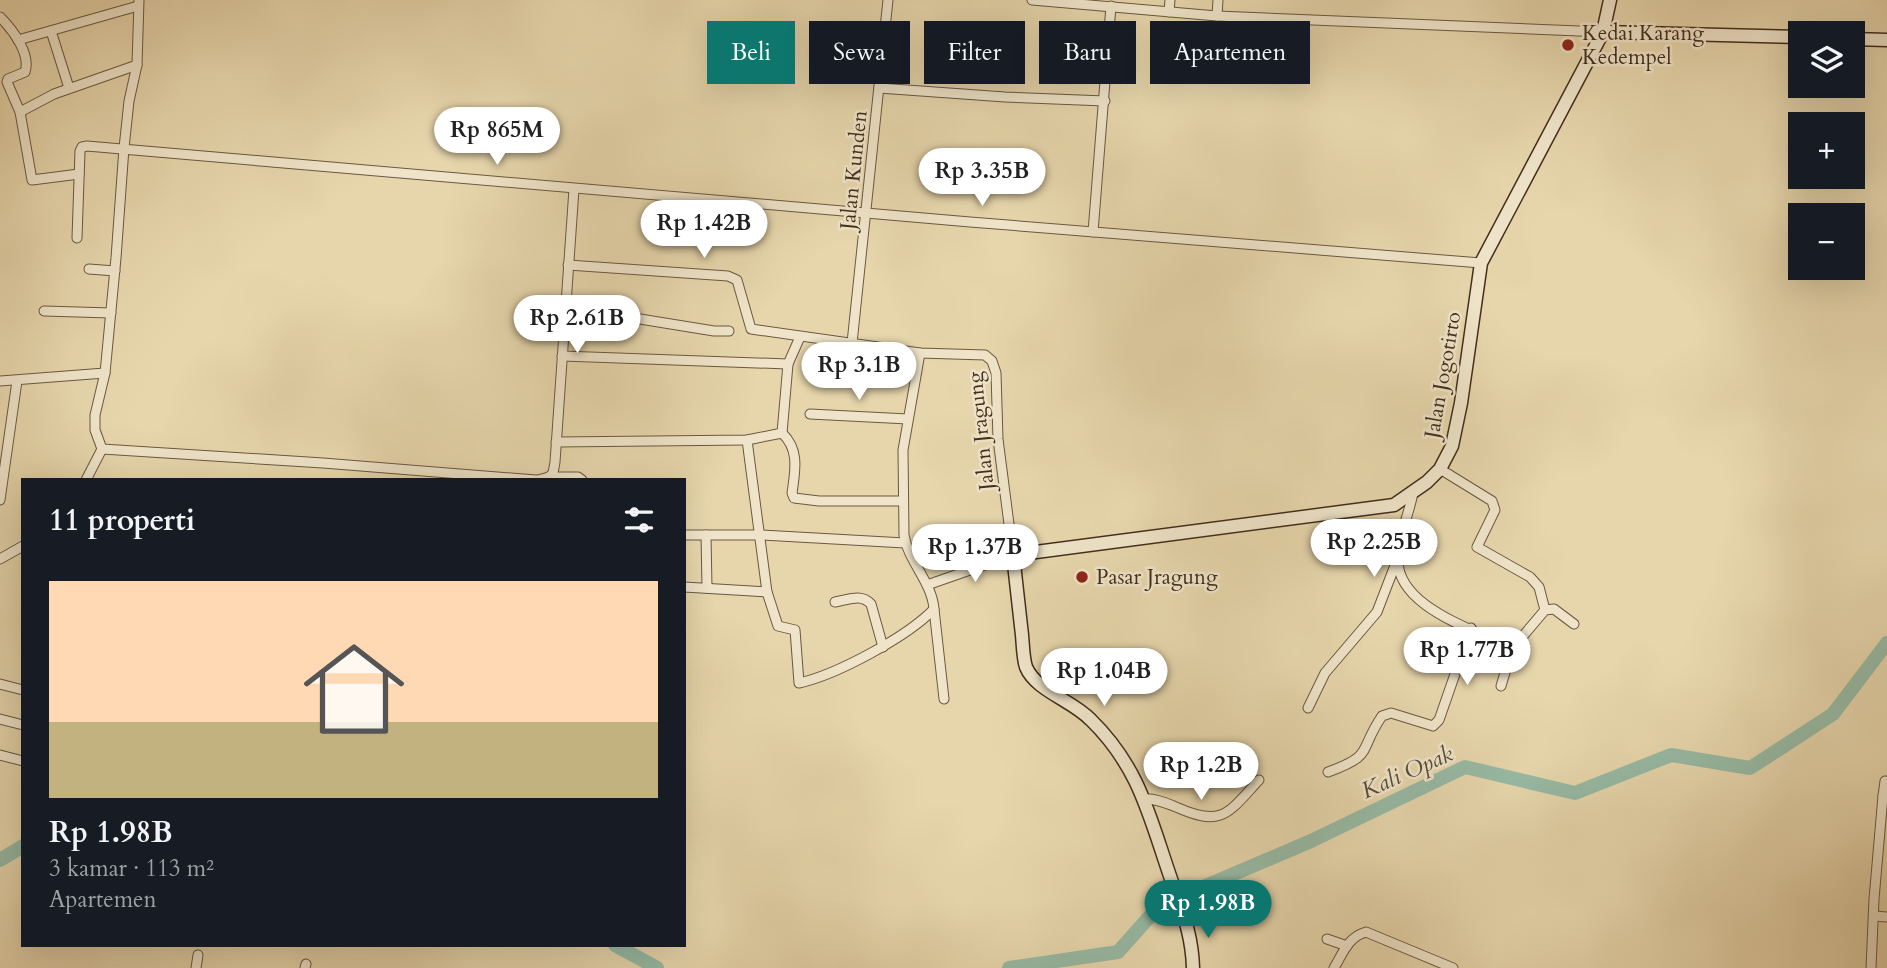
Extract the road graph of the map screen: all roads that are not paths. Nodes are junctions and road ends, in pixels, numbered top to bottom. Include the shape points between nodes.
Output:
1 (888, 0) edge
2 (1032, 0) edge
3 (1170, 0) edge
4 (1217, 0) edge
5 (1610, 0) edge
6 (139, 3) edge
7 (1111, 6) junction
8 (1170, 12) junction
9 (1217, 16) junction
10 (0, 17) edge
11 (51, 31) junction
12 (1603, 32) junction
13 (1788, 37) edge
14 (1865, 39) edge
15 (19, 40) junction
16 (1887, 40) edge
17 (137, 65) junction
18 (69, 88) junction
19 (879, 88) junction
20 (1105, 101) junction
21 (20, 112) junction
22 (124, 148) junction
23 (79, 174) junction
24 (574, 189) junction
25 (867, 213) junction
26 (1093, 232) junction
27 (77, 238) dead end
28 (1481, 263) junction
29 (568, 265) junction
30 (89, 269) dead end
31 (115, 271) junction
32 (566, 307) junction
33 (44, 312) dead end
34 (111, 313) junction
35 (729, 331) dead end
36 (800, 337) junction
37 (852, 343) junction
38 (920, 353) junction
39 (562, 356) junction
40 (788, 364) junction
41 (105, 373) junction
42 (17, 381) junction
43 (0, 382) edge
44 (810, 414) dead end
45 (908, 419) junction
46 (782, 433) junction
47 (747, 440) junction
48 (556, 442) junction
49 (102, 449) junction
50 (1440, 469) junction
51 (417, 475) edge
52 (549, 477) junction
53 (87, 478) edge
54 (495, 478) edge
55 (545, 478) edge
56 (579, 478) edge
57 (1413, 493) junction
58 (0, 500) edge
59 (903, 501) junction
60 (1394, 505) junction
61 (1405, 525) junction
62 (761, 534) junction
63 (686, 535) edge
64 (706, 535) junction
65 (905, 543) junction
66 (21, 547) edge
67 (1013, 555) junction
68 (1397, 558) junction
69 (0, 559) edge
70 (927, 585) junction
71 (686, 587) edge
72 (708, 589) junction
73 (767, 592) junction
74 (835, 602) dead end
75 (934, 609) junction
76 (1545, 610) junction
77 (1574, 624) dead end
78 (1471, 628) junction
79 (883, 647) junction
80 (1512, 649) junction
81 (0, 684) edge
82 (1501, 686) dead end
83 (21, 689) edge
84 (944, 699) dead end
85 (1308, 708) dead end
86 (0, 719) edge
87 (21, 724) edge
88 (0, 755) edge
89 (21, 760) edge
90 (1328, 772) dead end
91 (1259, 780) dead end
92 (1885, 781) edge
93 (1885, 796) edge
94 (1144, 799) junction
95 (1874, 916) junction
96 (1887, 917) edge
97 (1327, 939) dead end
98 (1347, 946) junction
99 (198, 955) dead end
100 (1450, 967) edge
101 (196, 968) edge
102 (1193, 968) edge
103 (1334, 968) edge
104 (1871, 968) edge

1 - 19 street, Jalan Kunden
2 - 7 street
3 - 8 street
4 - 9 street
5 - 12 street, Jalan Jogotirto
6 - 11 street
6 - 17 street
7 - 8 street
7 - 20 street
8 - 9 street
9 - 12 street
10 - 15 street
11 - 15 street
11 - 18 street
12 - 13 street
12 - 28 street, Jalan Jogotirto
14 - 16 street
15 - 21 street via 27,70 7,82
17 - 18 street
17 - 22 street
18 - 21 street
19 - 20 street
19 - 25 street, Jalan Kunden
20 - 26 street
21 - 23 street via 32,180
22 - 23 street via 82,147
22 - 24 street
22 - 31 street
23 - 27 street
24 - 25 street
24 - 29 street
25 - 26 street
25 - 37 street, Jalan Kunden
26 - 28 street
28 - 50 street, Jalan Jogotirto via 1461,404 1452,446
29 - 32 street
29 - 36 street, Jalan Jragung via 728,276 737,280 751,329
30 - 31 street
31 - 34 street
32 - 35 street
32 - 39 street
33 - 34 street
34 - 41 street
36 - 37 street, Jalan Jragung
36 - 40 street
37 - 38 street, Jalan Jragung
38 - 45 street
38 - 67 street, Jalan Jragung via 985,355 992,361
39 - 40 street
39 - 48 street
40 - 46 street
41 - 42 street
41 - 49 street via 95,430
42 - 43 street
42 - 58 street
44 - 45 street
45 - 59 street
46 - 47 street
46 - 59 street via 796,458 794,498
47 - 48 street
47 - 62 street
48 - 52 street via 554,473
49 - 51 street via 323,463
49 - 53 street
50 - 57 street, Jalan Jogotirto
50 - 76 street via 1492,500 1495,510 1477,547 1531,577
51 - 54 street
52 - 55 street
52 - 56 street
57 - 60 street, Jalan Jogotirto
57 - 61 street
59 - 65 street
60 - 61 street
60 - 67 street, Jalan Jogotirto
61 - 68 street
62 - 64 street
62 - 65 street
62 - 73 street
63 - 64 street
64 - 72 street
65 - 70 street
66 - 69 street
67 - 70 street
67 - 94 street via 1026,666 1040,686 1071,702 1109,738 1127,762
68 - 78 street via 1400,579 1417,600
68 - 85 street via 1377,612 1325,673
70 - 75 street
71 - 72 street
72 - 73 street
73 - 79 street via 778,626 795,630 799,683
74 - 79 street via 867,600
75 - 79 street
75 - 84 street
76 - 77 street via 1554,609
76 - 80 street
78 - 80 street
78 - 90 street via 1439,720 1433,726 1391,713 1382,716 1361,756
80 - 82 street
81 - 83 street
86 - 87 street
88 - 89 street
91 - 94 street via 1222,816 1199,817
92 - 93 street
93 - 95 street
94 - 102 street via 1191,934
95 - 96 street
95 - 104 street
97 - 98 street
98 - 100 street via 1356,935 1366,932
98 - 103 street
99 - 101 street

